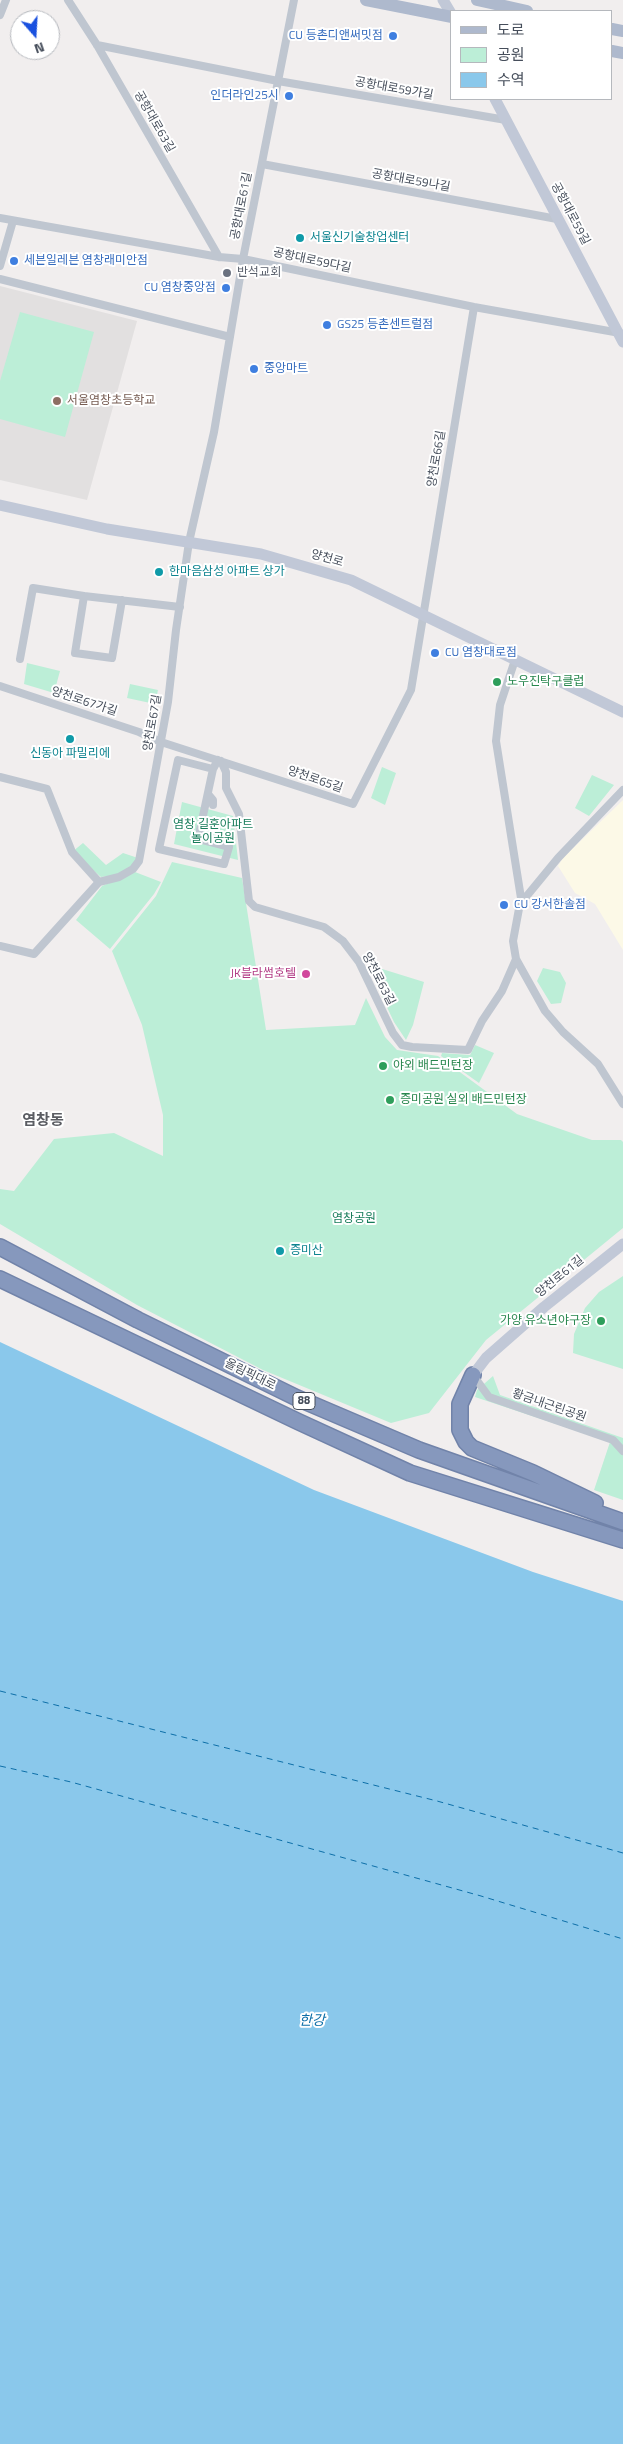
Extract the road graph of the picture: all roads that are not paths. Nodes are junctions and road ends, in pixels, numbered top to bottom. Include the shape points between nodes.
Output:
1 (6, 0) edge
2 (68, 0) edge
3 (294, 0) edge
4 (366, 0) edge
5 (443, 0) edge
6 (477, 0) edge
7 (522, 10) edge
8 (450, 12) edge
9 (0, 15) edge
10 (450, 16) edge
11 (98, 45) junction
12 (278, 81) junction
13 (496, 100) edge
14 (506, 120) junction
15 (262, 164) junction
16 (0, 218) edge
17 (557, 219) junction
18 (13, 220) junction
19 (218, 257) junction
20 (243, 259) junction
21 (0, 266) edge
22 (0, 279) edge
23 (474, 307) junction
24 (621, 336) edge
25 (230, 337) junction
26 (0, 505) edge
27 (189, 542) junction
28 (84, 596) junction
29 (122, 600) junction
30 (180, 606) junction
31 (422, 614) junction
32 (20, 659) dead end
33 (515, 660) junction
34 (0, 686) edge
35 (623, 712) edge
36 (161, 742) junction
37 (219, 760) junction
38 (213, 769) junction
39 (0, 777) edge
40 (623, 790) edge
41 (208, 794) junction
42 (213, 805) dead end
43 (99, 882) junction
44 (520, 904) junction
45 (0, 946) edge
46 (516, 959) junction
47 (623, 1104) edge
48 (623, 1244) edge
49 (0, 1248) edge
50 (0, 1278) edge
51 (473, 1375) junction
52 (623, 1451) edge
53 (623, 1517) edge
54 (623, 1522) edge
55 (623, 1540) edge

1 - 9 street
2 - 11 street, 공항대로63길
3 - 12 street, 공항대로61길
4 - 10 main road
5 - 8 main road
6 - 7 main road
11 - 12 street
11 - 19 street, 공항대로63길
12 - 14 street, 공항대로59가길
12 - 15 street, 공항대로61길
13 - 14 main road, 공항대로59길
14 - 17 main road, 공항대로59길
15 - 17 street, 공항대로59나길
15 - 20 street, 공항대로61길
16 - 18 street, 공항대로59다길
17 - 24 main road, 공항대로59길
18 - 19 street, 공항대로59다길
18 - 21 street
19 - 20 street, 공항대로59다길
20 - 23 street, 공항대로59다길
20 - 25 street, 공항대로61길
22 - 25 street
23 - 24 street, 공항대로59다길
23 - 31 street, 양천로66길
25 - 27 street, 공항대로61길 via 214,432
26 - 27 main road, 양천로 via 107,529
27 - 30 street, 양천로67길
27 - 31 main road, 양천로 via 261,554 351,580
28 - 29 street
28 - 29 street via 75,652 112,658
28 - 32 street via 33,588
29 - 30 street
30 - 36 street, 양천로67길
31 - 33 main road, 양천로
31 - 37 street, 양천로65길 via 411,690 353,804
33 - 35 main road, 양천로
33 - 44 street, 양천로63길 via 500,705 496,741
34 - 36 street, 양천로67가길
36 - 37 street, 양천로65길
36 - 43 street, 양천로67길 via 139,861 133,869 118,877
37 - 38 street
37 - 46 street, 양천로63길 via 226,772 226,788 239,814 249,901 255,907 324,927 344,941 359,962 393,1034 402,1044 412,1048 468,1050 502,991
38 - 41 street
38 - 41 street via 178,760 159,849 224,864 229,847 198,839
39 - 43 street via 47,790 72,852
40 - 44 street via 558,858
41 - 42 street
43 - 45 street, 양천로67길 via 34,954
44 - 46 street, 양천로63길 via 513,941
46 - 47 street, 양천로63길 via 545,1011 598,1064
48 - 51 main road, 양천로61길 via 544,1307 486,1358
49 - 54 highway, 올림픽대로 / 88 via 297,1398 419,1450
50 - 55 highway, 올림픽대로 / 88 via 410,1473
51 - 52 street, 황금내근린공원 via 489,1397 613,1440
51 - 53 highway via 463,1393 459,1418 460,1430 472,1448 533,1473

